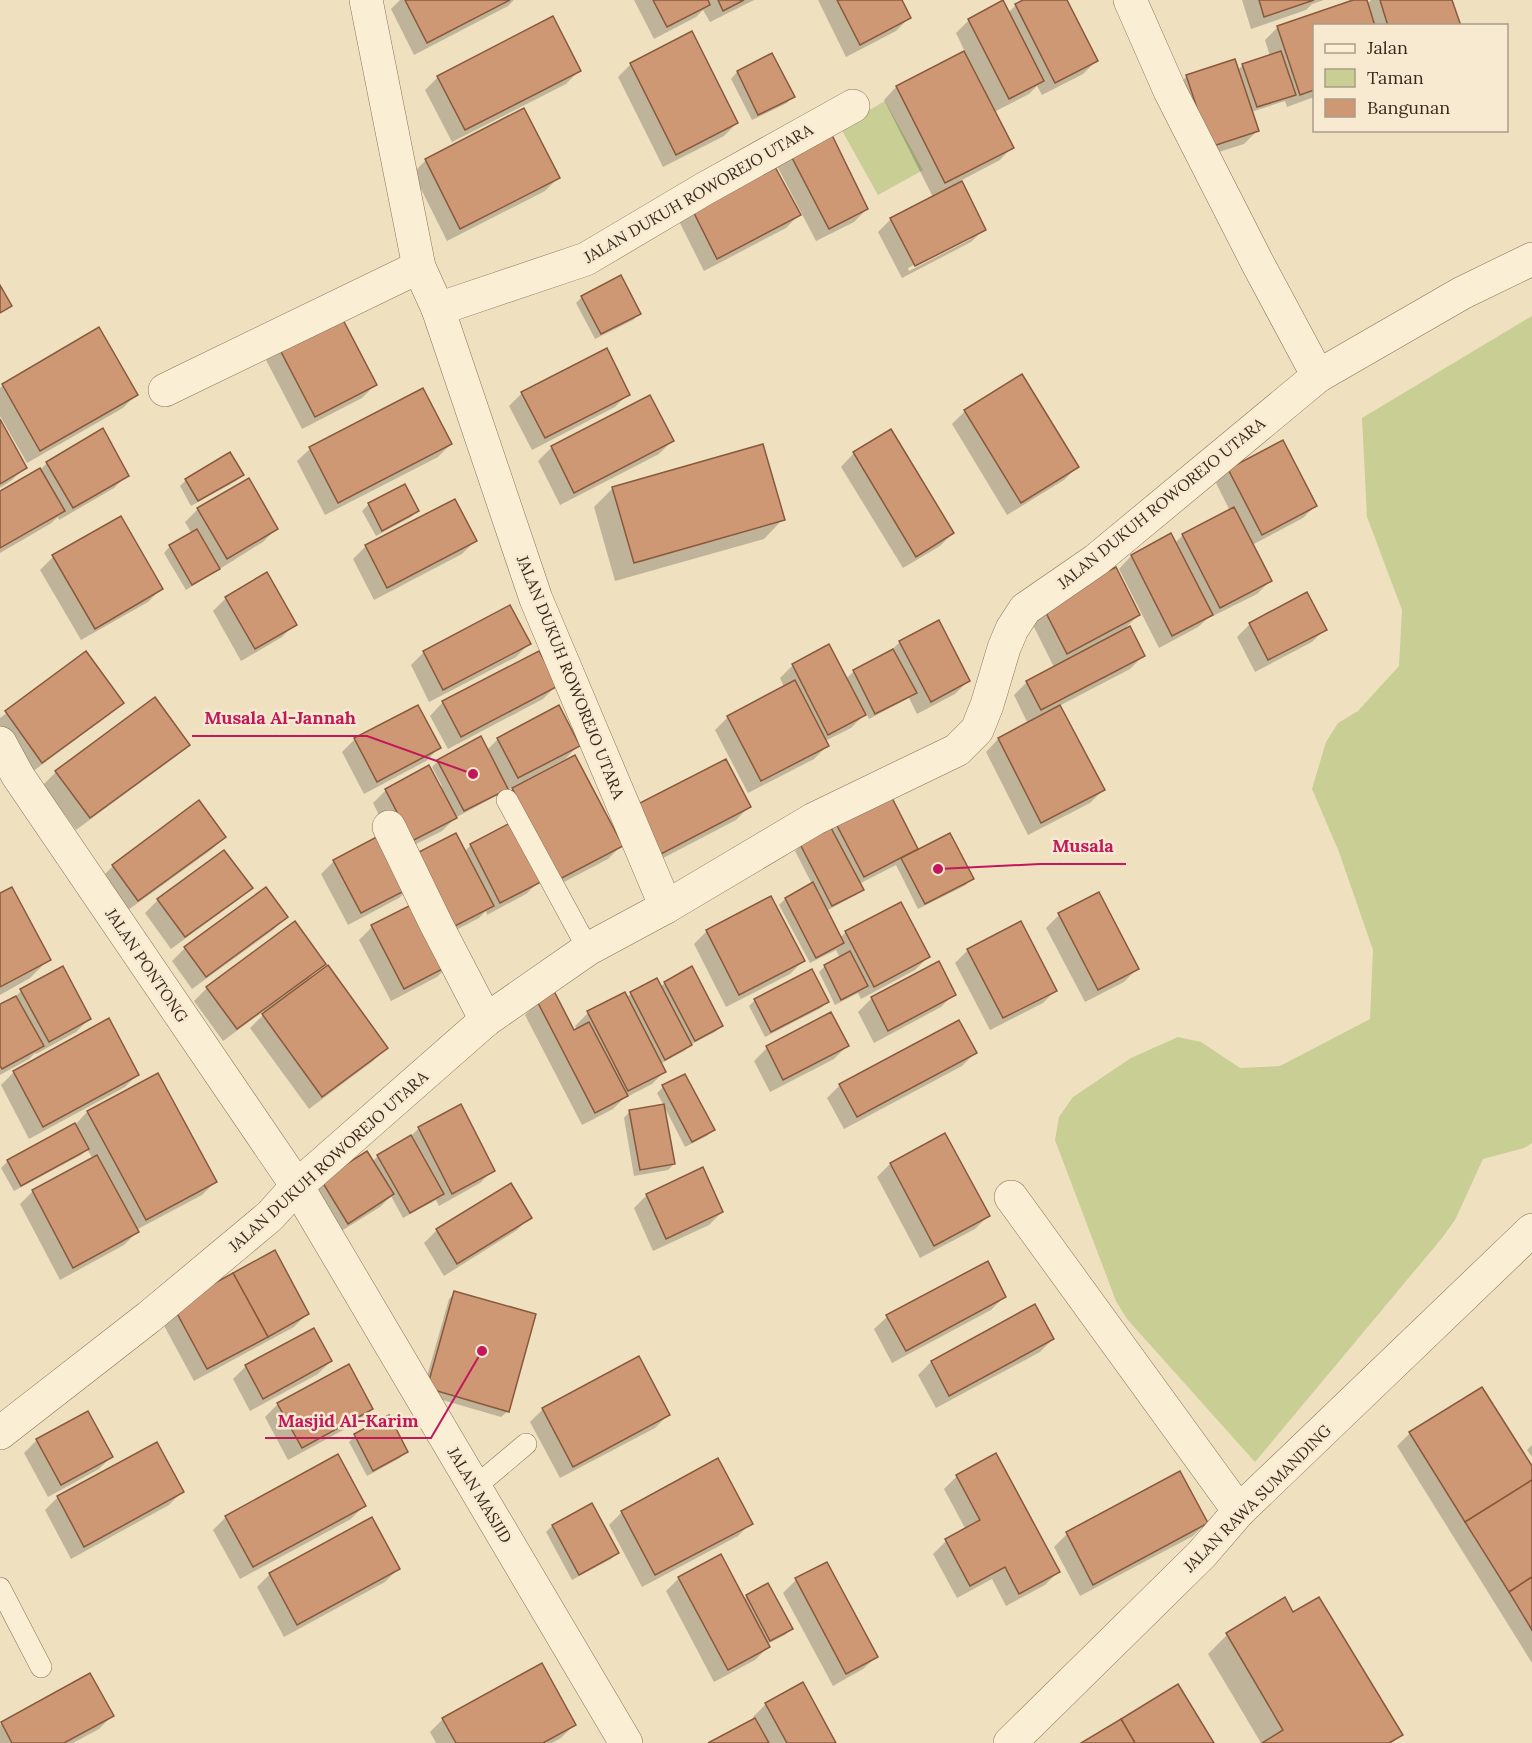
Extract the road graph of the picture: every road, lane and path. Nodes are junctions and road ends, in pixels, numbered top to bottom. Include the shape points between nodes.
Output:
1 (366, 0) edge
2 (1130, 0) edge
3 (853, 106) dead end
4 (1532, 259) edge
5 (419, 267) junction
6 (438, 309) junction
7 (1318, 376) junction
8 (165, 390) dead end
9 (0, 743) edge
10 (507, 800) dead end
11 (389, 827) dead end
12 (666, 907) junction
13 (588, 949) junction
14 (486, 1020) junction
15 (297, 1186) junction
16 (1011, 1197) dead end
17 (1532, 1230) edge
18 (0, 1433) edge
19 (526, 1444) dead end
20 (475, 1487) junction
21 (1239, 1511) junction
22 (0, 1588) edge
23 (41, 1667) dead end
24 (626, 1743) edge
25 (1010, 1743) edge

1 - 5 street, JALAN DUKUH ROWOREJO UTARA
2 - 7 street via 1170,91
3 - 6 street, JALAN DUKUH ROWOREJO UTARA via 586,259
4 - 7 street, JALAN DUKUH ROWOREJO UTARA via 1462,293
5 - 6 street, JALAN DUKUH ROWOREJO UTARA
5 - 8 street
6 - 12 street, JALAN DUKUH ROWOREJO UTARA via 536,599
7 - 12 street, JALAN DUKUH ROWOREJO UTARA via 1096,560 1025,609 1004,648 977,730 957,750 814,819
9 - 15 street, JALAN PONTONG via 18,776
10 - 13 lane
11 - 14 street
12 - 13 street, JALAN DUKUH ROWOREJO UTARA
13 - 14 street, JALAN DUKUH ROWOREJO UTARA
14 - 15 street, JALAN DUKUH ROWOREJO UTARA
15 - 18 street, JALAN DUKUH ROWOREJO UTARA via 270,1216
15 - 20 street, JALAN MASJID
16 - 21 street
17 - 21 street, JALAN RAWA SUMANDING
19 - 20 lane
20 - 24 street, JALAN MASJID
21 - 25 street, JALAN RAWA SUMANDING via 1202,1554
22 - 23 lane

